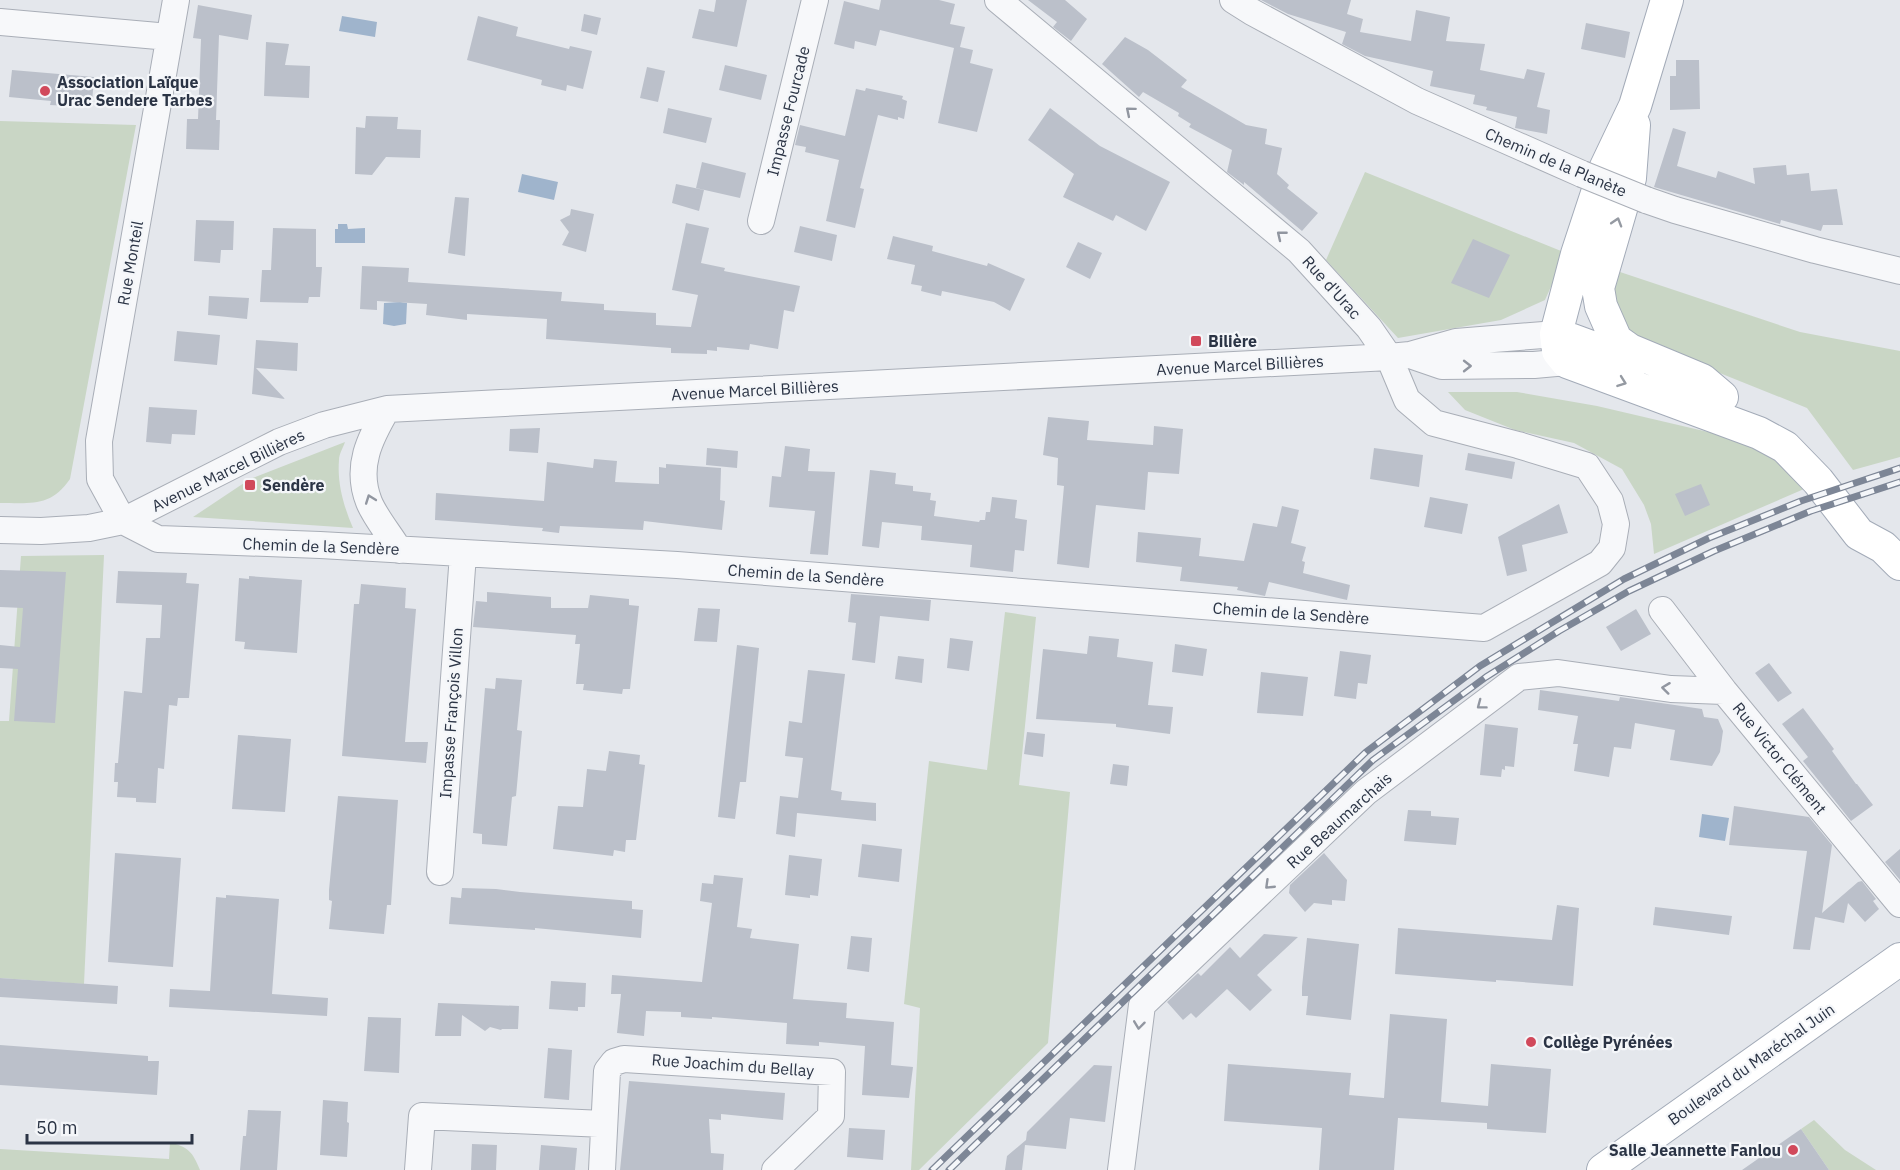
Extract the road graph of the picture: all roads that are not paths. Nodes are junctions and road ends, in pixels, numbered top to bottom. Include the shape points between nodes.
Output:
1 (176, 0) edge
2 (815, 0) edge
3 (998, 0) edge
4 (1667, 0) edge
5 (1246, 4) edge
6 (0, 22) edge
7 (170, 37) junction
8 (1635, 106) junction
9 (762, 221) dead end
10 (1900, 271) edge
11 (1598, 288) junction
12 (1568, 346) junction
13 (1400, 356) junction
14 (1722, 397) junction
15 (387, 409) junction
16 (123, 521) junction
17 (0, 530) edge
18 (399, 549) junction
19 (463, 554) junction
20 (1891, 556) edge
21 (1600, 563) joint
22 (1662, 610) dead end
23 (1724, 691) junction
24 (440, 872) dead end
25 (1900, 904) edge
26 (1900, 959) edge
27 (604, 1124) junction
28 (418, 1170) edge
29 (602, 1170) edge
30 (775, 1170) edge
31 (1121, 1170) edge
32 (1603, 1170) edge

1 - 7 street, Rue Monteil
2 - 9 street, Impasse Fourcade
13 -> 3 street, Rue d'Urac via 1299,251
4 - 8 main road
5 - 10 street, Chemin de la Planète, bridge via 1417,101 1582,174 1675,210
6 - 7 street
7 - 16 street, Rue Monteil via 99,441 100,479
11 -> 8 main road via 1630,178
8 - 12 main road via 1605,169 1577,254
11 - 12 main road
11 - 14 main road via 1601,306 1616,340 1630,350 1702,380
12 - 13 street, Avenue Marcel Billières via 1534,365 1442,366
12 - 14 main road
12 -> 20 main road via 1785,447 1818,481 1859,534
13 - 15 street, Avenue Marcel Billières
13 - 21 street, Rue d'Urac via 1407,400 1434,423 1587,466 1610,501 1616,524 1612,548
14 - 20 main road via 1793,431 1833,469 1874,520
15 - 16 street, Avenue Marcel Billières via 324,425 279,442
18 -> 15 street via 369,502 363,470 371,436
16 - 17 street via 77,529
16 - 18 street, Chemin de la Sendère via 158,539
18 - 19 street, Chemin de la Sendère
19 - 21 street, Chemin de la Sendère via 677,565 1484,628
19 - 24 street, Impasse François Villon
22 - 23 street, Rue Victor Clément
23 - 25 street, Rue Victor Clément
23 -> 31 street, Rue Beaumarchais via 1671,689 1558,673 1519,677 1366,792 1142,1005
26 - 32 main road, Boulevard du Maréchal Juin
27 - 28 street via 422,1116
27 - 29 street, Rue Joachim du Bellay
27 - 30 street, Rue Joachim du Bellay via 607,1071 614,1062 624,1059 832,1072 831,1116

